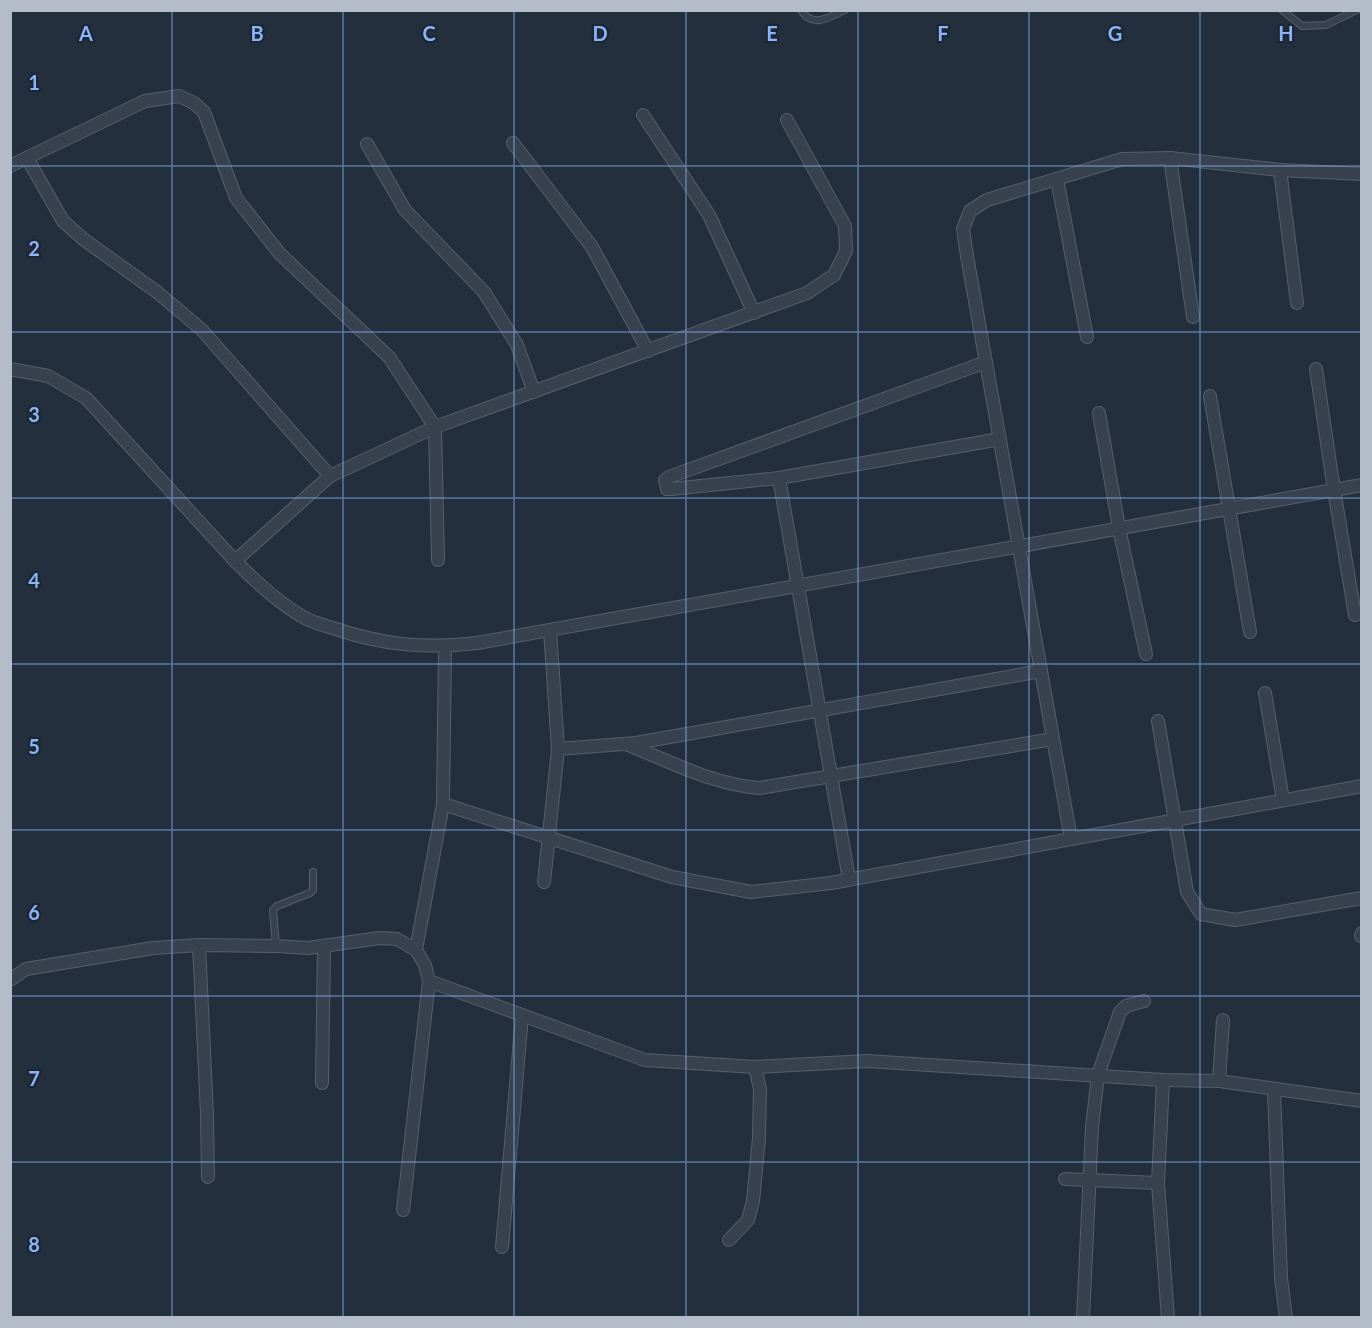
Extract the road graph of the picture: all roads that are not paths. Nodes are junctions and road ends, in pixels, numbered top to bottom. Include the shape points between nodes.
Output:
1 (801, 10) edge
2 (845, 10) edge
3 (1282, 10) edge
4 (1357, 10) edge
5 (643, 115) dead end
6 (787, 120) dead end
7 (513, 143) dead end
8 (367, 144) dead end
9 (27, 158) junction
10 (1170, 158) junction
11 (10, 166) edge
12 (1280, 170) junction
13 (1362, 174) edge
14 (1057, 179) junction
15 (1297, 303) dead end
16 (754, 313) junction
17 (1193, 317) dead end
18 (1087, 337) dead end
19 (648, 351) junction
20 (986, 362) junction
21 (10, 369) edge
22 (1316, 369) dead end
23 (534, 392) junction
24 (1210, 396) dead end
25 (1099, 413) dead end
26 (435, 427) junction
27 (1000, 439) junction
28 (330, 476) junction
29 (779, 478) junction
30 (1362, 485) edge
31 (1334, 490) junction
32 (1230, 508) junction
33 (1119, 528) junction
34 (1019, 546) junction
35 (438, 560) dead end
36 (235, 561) junction
37 (797, 585) junction
38 (1355, 615) dead end
39 (550, 630) junction
40 (1250, 632) dead end
41 (445, 647) junction
42 (1146, 654) dead end
43 (1041, 672) junction
44 (1266, 693) dead end
45 (819, 710) junction
46 (1158, 721) dead end
47 (1053, 739) junction
48 (625, 743) junction
49 (558, 749) junction
50 (831, 777) junction
51 (1362, 786) edge
52 (1283, 800) junction
53 (443, 804) junction
54 (1176, 820) junction
55 (548, 837) junction
56 (1071, 839) junction
57 (313, 872) dead end
58 (849, 879) junction
59 (544, 882) dead end
60 (1362, 898) edge
61 (199, 945) junction
62 (276, 946) junction
63 (324, 946) junction
64 (416, 950) junction
65 (10, 980) edge
66 (429, 981) junction
67 (1144, 1001) dead end
68 (522, 1016) junction
69 (1223, 1020) dead end
70 (755, 1067) junction
71 (1098, 1075) junction
72 (1162, 1080) junction
73 (1219, 1081) junction
74 (322, 1083) dead end
75 (1274, 1090) junction
76 (1362, 1101) edge
77 (208, 1177) dead end
78 (1065, 1179) dead end
79 (1091, 1180) junction
80 (1158, 1183) junction
81 (403, 1210) dead end
82 (729, 1240) dead end
83 (502, 1247) dead end
84 (1083, 1317) edge
85 (1168, 1317) edge
86 (1286, 1317) edge

1 - 2 lane via 806,17 818,21
3 - 4 lane via 1302,26 1326,25
5 - 16 street via 709,215
6 - 16 street via 845,226 846,250 834,274 807,293
7 - 19 street via 592,247
8 - 23 street via 405,210 484,292 517,345
9 - 11 street
9 - 26 street via 145,101 179,96 194,103 204,112 236,198 280,254 389,357
9 - 28 street via 63,221 202,330
10 - 12 street
10 - 14 street via 1122,159
10 - 17 street
12 - 13 street
12 - 15 street
14 - 18 street
14 - 20 street via 987,200 970,211 963,229
16 - 19 street
19 - 23 street
20 - 27 street
20 - 29 street via 669,477 665,484 671,489
21 - 36 street via 48,376 86,398
22 - 31 street
23 - 26 street
24 - 32 street
25 - 33 street
26 - 28 street
26 - 35 street
27 - 29 street
27 - 34 street
28 - 36 street
29 - 37 street
30 - 31 street
31 - 32 street
31 - 38 street
32 - 33 street
32 - 40 street
33 - 34 street
33 - 42 street
34 - 37 street
34 - 43 street
36 - 41 street via 260,585 307,619 390,643
37 - 39 street
37 - 45 street
39 - 41 street
39 - 49 street
41 - 53 street
43 - 45 street
43 - 47 street
44 - 52 street
45 - 48 street
45 - 50 street
46 - 54 street
47 - 50 street
47 - 56 street
48 - 49 street
48 - 50 street via 739,787 760,788
49 - 55 street
50 - 58 street
51 - 52 street
52 - 54 street
53 - 55 street
53 - 64 street
54 - 56 street
54 - 60 street via 1188,892 1201,914 1235,920
55 - 58 street via 672,877 751,892
55 - 59 street
56 - 58 street
57 - 62 lane via 313,890 273,910
61 - 62 street
61 - 65 street via 153,948 26,969
61 - 77 street
62 - 63 street
63 - 64 street via 380,938 397,939
63 - 74 street
64 - 66 street
66 - 68 street
66 - 81 street
67 - 71 street via 1120,1012
68 - 70 street via 645,1060
68 - 83 street
69 - 73 street
70 - 71 street via 867,1061
70 - 82 street via 760,1089 753,1202 748,1220
71 - 72 street
71 - 79 street
72 - 73 street
72 - 80 street
73 - 75 street
75 - 76 street
75 - 86 street
78 - 79 street
79 - 80 street
79 - 84 street
80 - 85 street

